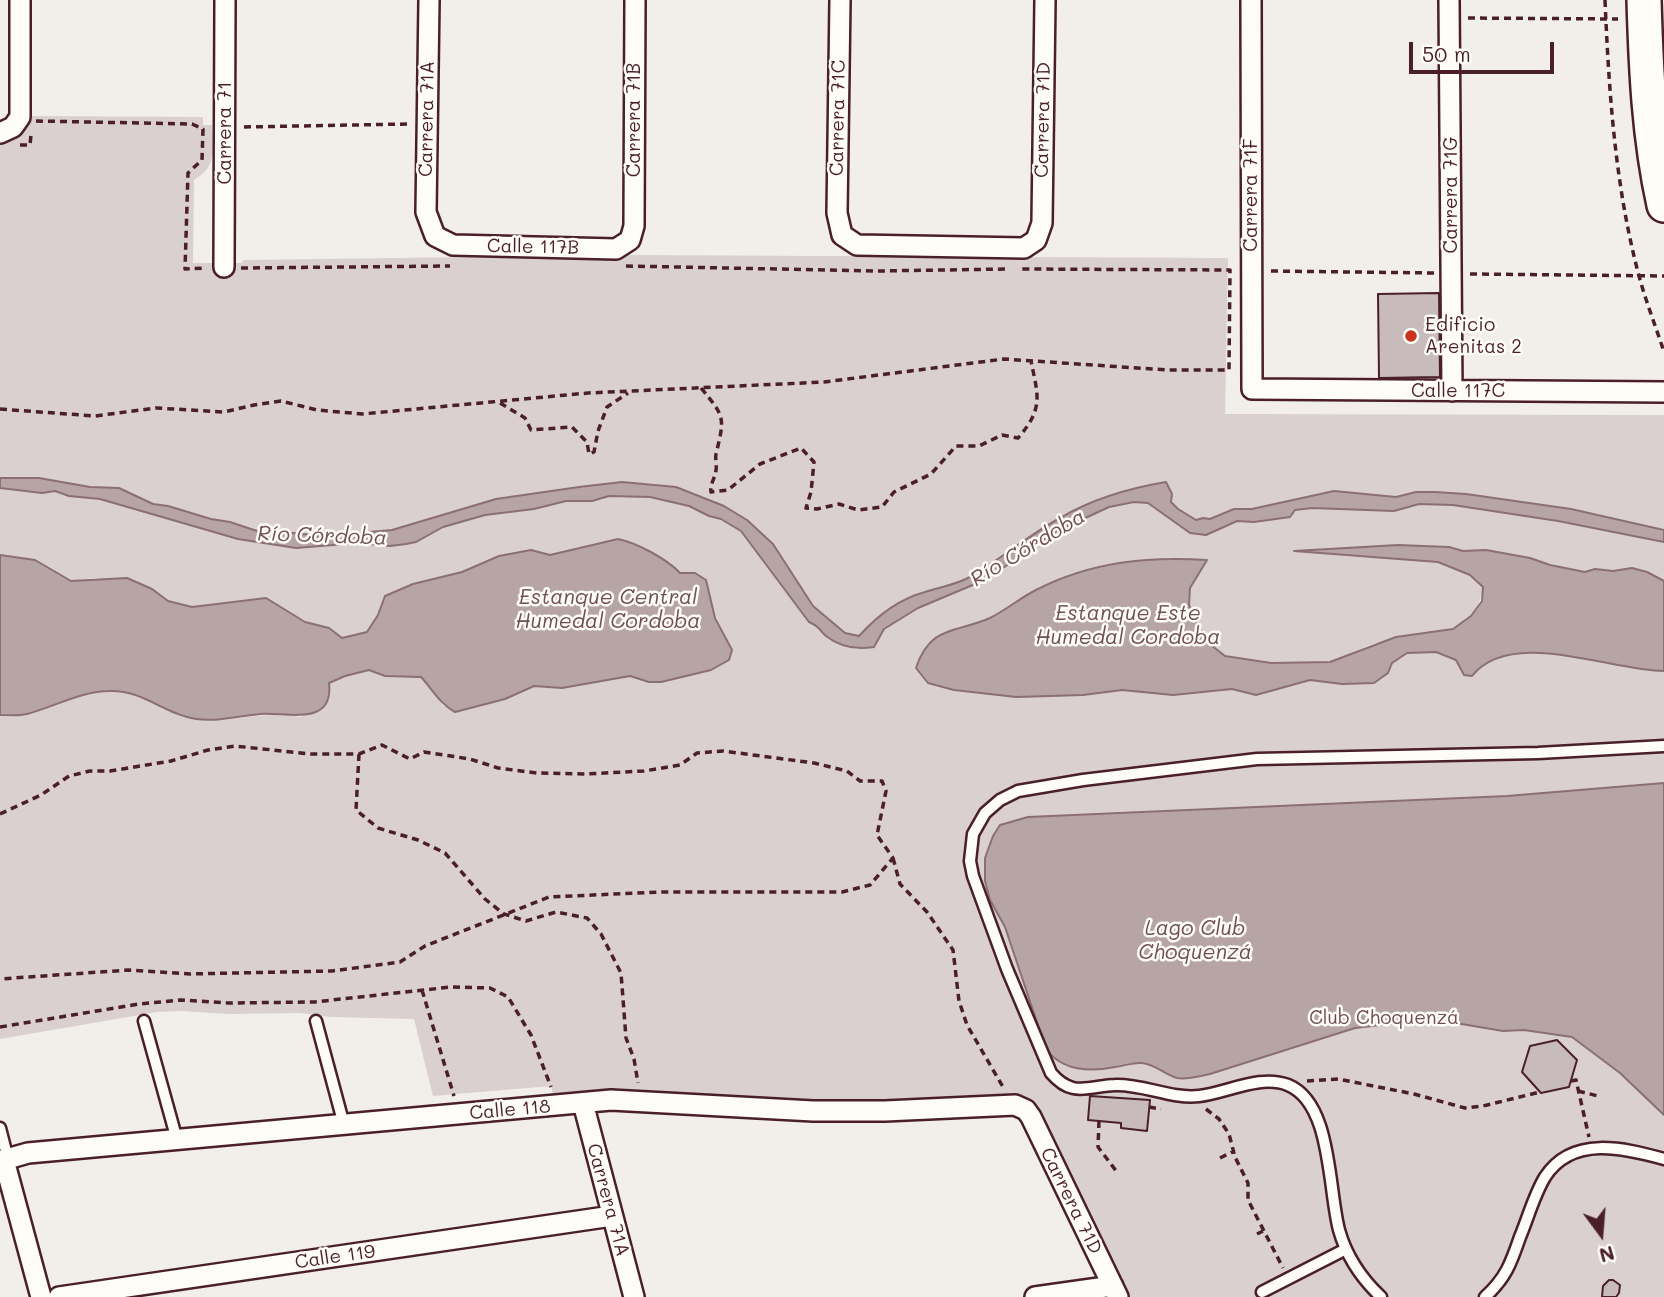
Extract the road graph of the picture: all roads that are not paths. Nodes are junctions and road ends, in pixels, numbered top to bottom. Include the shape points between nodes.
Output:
1 (20, 0) edge
2 (225, 0) edge
3 (429, 0) edge
4 (635, 0) edge
5 (840, 0) edge
6 (1045, 0) edge
7 (1251, 0) edge
8 (1449, 9) edge
9 (1644, 10) edge
10 (6, 130) edge
11 (1664, 205) edge
12 (435, 236) joint
13 (630, 240) joint
14 (1035, 240) joint
15 (223, 267) dead end
16 (1252, 389) joint
17 (1452, 391) junction
18 (1664, 392) edge
19 (1664, 746) edge
20 (144, 1021) dead end
21 (316, 1021) dead end
22 (583, 1103) junction
23 (1022, 1107) joint
24 (344, 1125) junction
25 (0, 1128) edge
26 (177, 1140) junction
27 (1664, 1159) edge
28 (4, 1160) edge
29 (612, 1216) junction
30 (1346, 1249) junction
31 (1115, 1292) edge
32 (1262, 1292) dead end
33 (41, 1297) edge
34 (59, 1297) edge
35 (634, 1297) edge
36 (1035, 1297) edge
37 (1381, 1297) edge
38 (1485, 1297) edge

1 - 10 street via 20,117
2 - 15 street, Carrera 71
3 - 12 street, Carrera 71A via 426,212
4 - 13 street, Carrera 71B via 634,226
5 - 14 street, Carrera 71C via 836,213 842,235 857,245 1024,248
6 - 14 street, Carrera 71D via 1042,223
7 - 16 street, Carrera 71F
8 - 17 street, Carrera 71G
9 - 11 highway via 1651,128
12 - 13 street, Calle 117B via 453,245 616,249
16 - 17 street, Calle 117C
17 - 18 street, Calle 117C
19 - 30 lane via 1220,762 1018,791 985,813 973,834 973,876 1046,1065 1058,1080 1072,1088 1135,1086 1185,1097 1254,1083 1288,1085 1316,1111
20 - 26 lane
21 - 24 lane
22 - 23 street, Calle 118 via 611,1100 813,1111
22 - 24 street, Calle 118
22 - 29 street, Carrera 71A
23 - 31 street, Carrera 71D via 1031,1117
24 - 26 street, Calle 118
25 - 28 lane
26 - 28 street, Calle 118 via 28,1153
27 - 38 lane via 1608,1147 1570,1155 1544,1180 1505,1277
28 - 33 street
29 - 34 street, Calle 119
29 - 35 street, Carrera 71A
30 - 32 lane
30 - 37 lane
31 - 36 street

